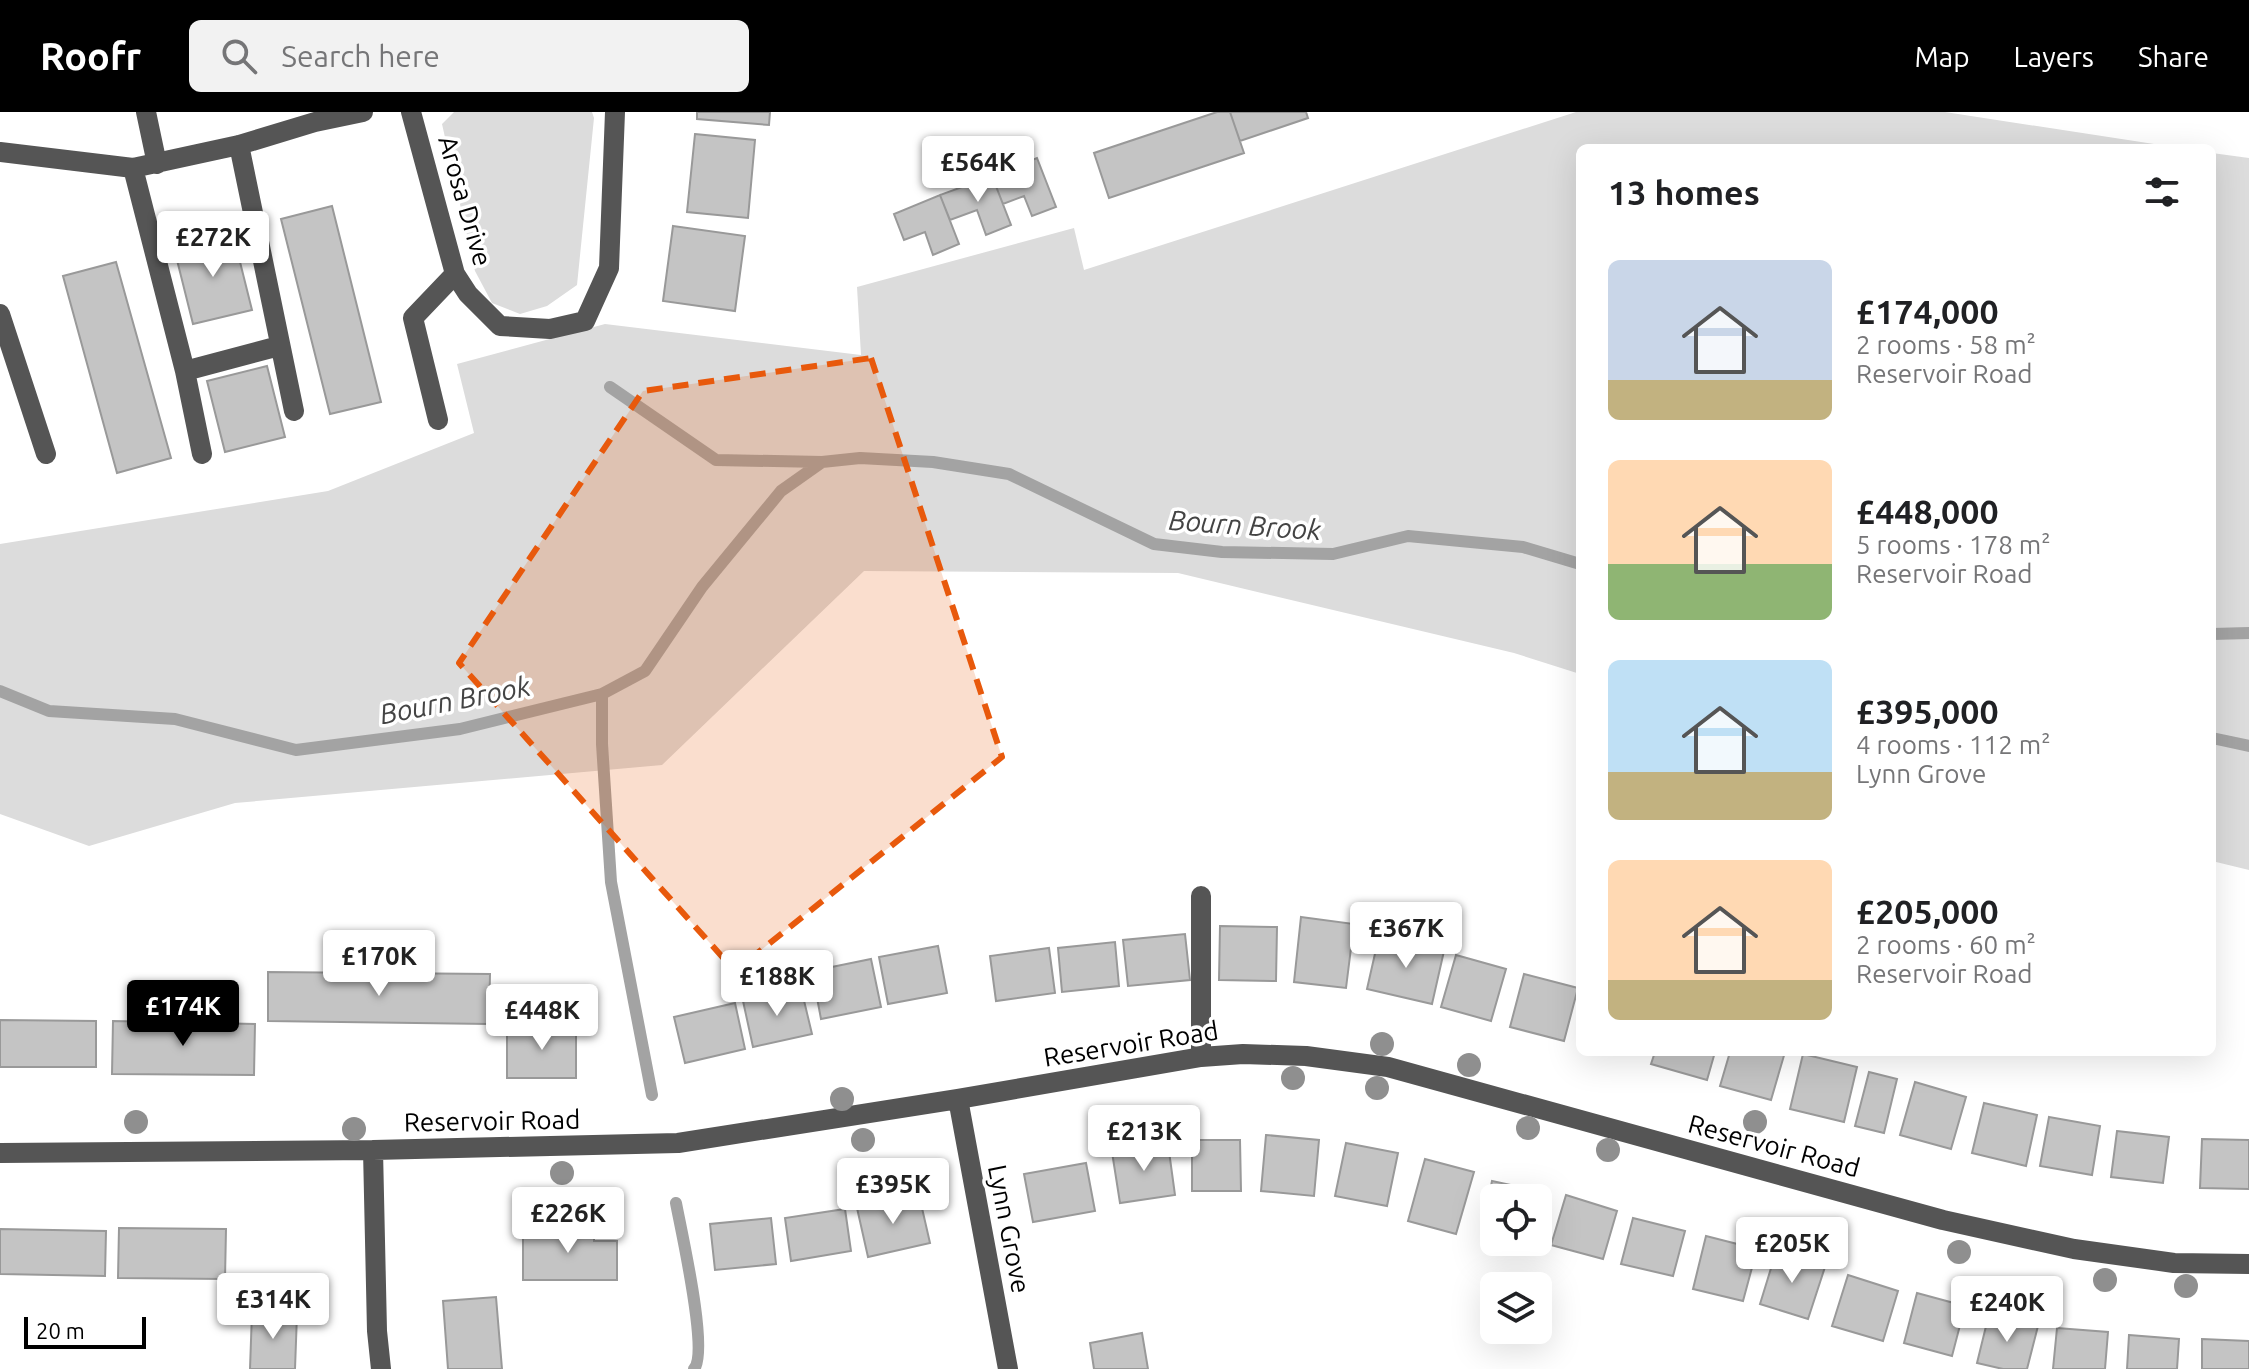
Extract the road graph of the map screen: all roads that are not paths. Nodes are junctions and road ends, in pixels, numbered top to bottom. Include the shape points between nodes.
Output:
1 (146, 112) edge
2 (363, 112) edge
3 (411, 112) edge
4 (615, 112) edge
5 (239, 145) junction
6 (0, 152) edge
7 (157, 164) junction
8 (133, 168) junction
9 (455, 274) junction
10 (0, 314) edge
11 (279, 346) junction
12 (185, 371) junction
13 (294, 411) dead end
14 (438, 420) dead end
15 (46, 454) dead end
16 (202, 454) dead end
17 (1201, 896) dead end
18 (1201, 1057) junction
19 (958, 1099) junction
20 (373, 1150) junction
21 (0, 1153) edge
22 (2249, 1264) edge
23 (381, 1369) edge
24 (1008, 1369) edge

1 - 7 street
2 - 5 street
3 - 9 street, Arosa Drive
4 - 9 street, Arosa Drive via 609,268 585,321 550,329 500,326
5 - 7 street
5 - 11 street
6 - 8 street
7 - 8 street
8 - 12 street
9 - 14 street via 413,318
10 - 15 street
11 - 12 street
11 - 13 street
12 - 16 street
17 - 18 street
18 - 19 street, Reservoir Road
18 - 22 street, Reservoir Road via 1306,1056 1388,1067 1943,1220 2074,1249 2174,1263
19 - 20 street, Reservoir Road via 678,1143
19 - 24 street, Lynn Grove
20 - 21 street, Reservoir Road
20 - 23 street

